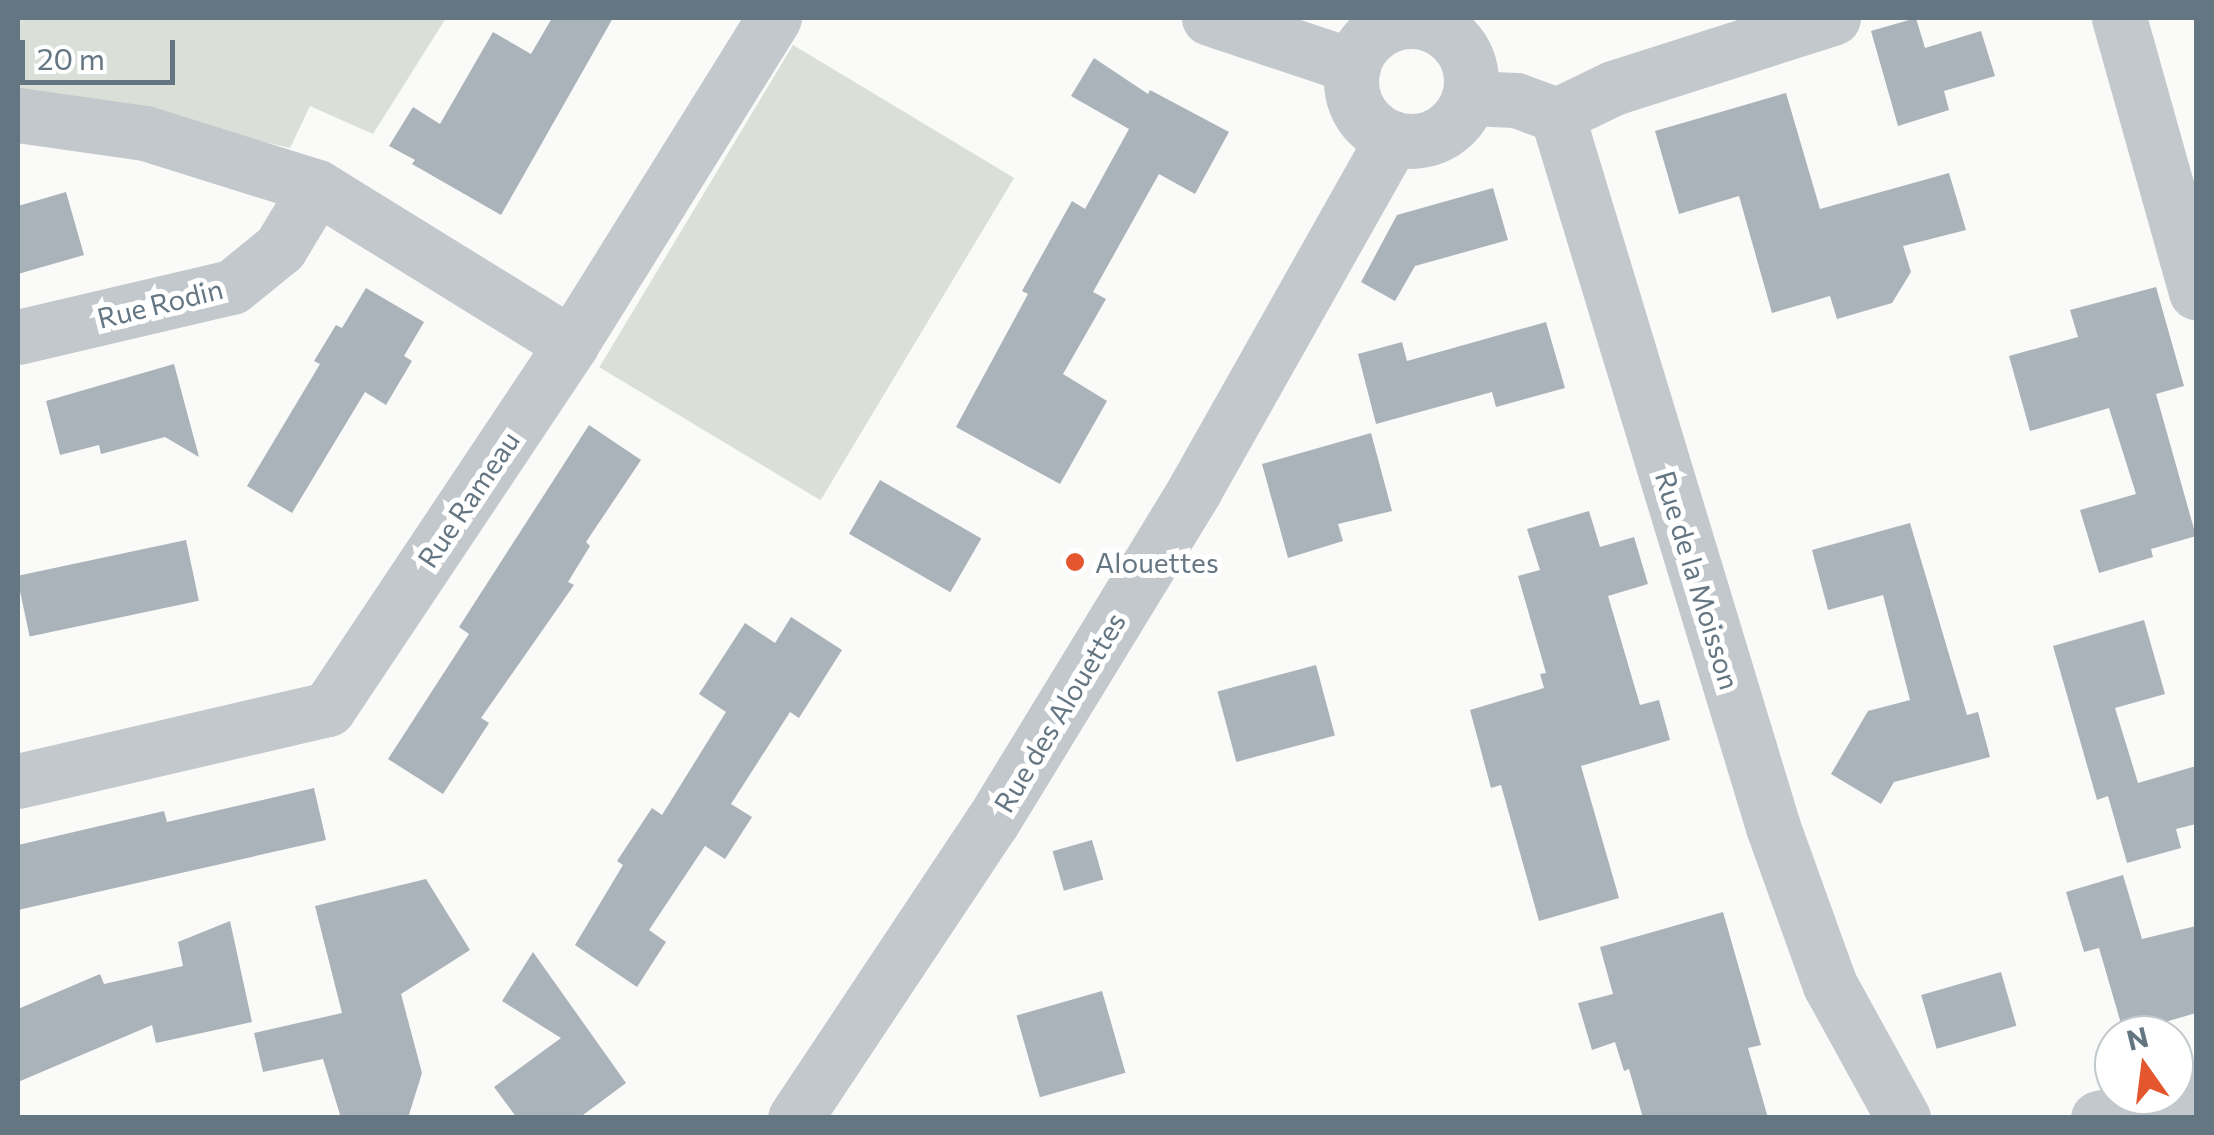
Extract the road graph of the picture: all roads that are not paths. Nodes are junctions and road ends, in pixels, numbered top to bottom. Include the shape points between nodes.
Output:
1 (774, 18) edge
2 (1209, 18) edge
3 (1833, 18) edge
4 (2120, 18) edge
5 (1435, 22) edge
6 (1353, 66) junction
7 (1469, 98) junction
8 (18, 115) edge
9 (1557, 115) junction
10 (1393, 138) junction
11 (318, 187) junction
12 (2196, 292) edge
13 (18, 337) edge
14 (571, 344) junction
15 (18, 781) edge
16 (2196, 1095) edge
17 (795, 1118) edge
18 (1902, 1118) edge
19 (2098, 1118) edge

1 - 14 street, Rue Rameau
2 - 6 street
3 - 9 street via 1613,88
4 - 12 street
5 - 6 street via 1376,33
5 - 7 street via 1469,64
6 - 10 street via 1354,102 1376,131
7 - 9 street via 1516,100
7 - 10 street via 1447,129 1412,142
8 - 11 street via 145,133
9 - 18 street, Rue de la Moisson via 1773,827 1830,985
10 - 17 street, Rue des Alouettes via 1195,489 1002,805
11 - 13 street, Rue Rodin via 280,248 232,288
11 - 14 street
14 - 15 street, Rue Rameau via 328,709
16 - 19 street

